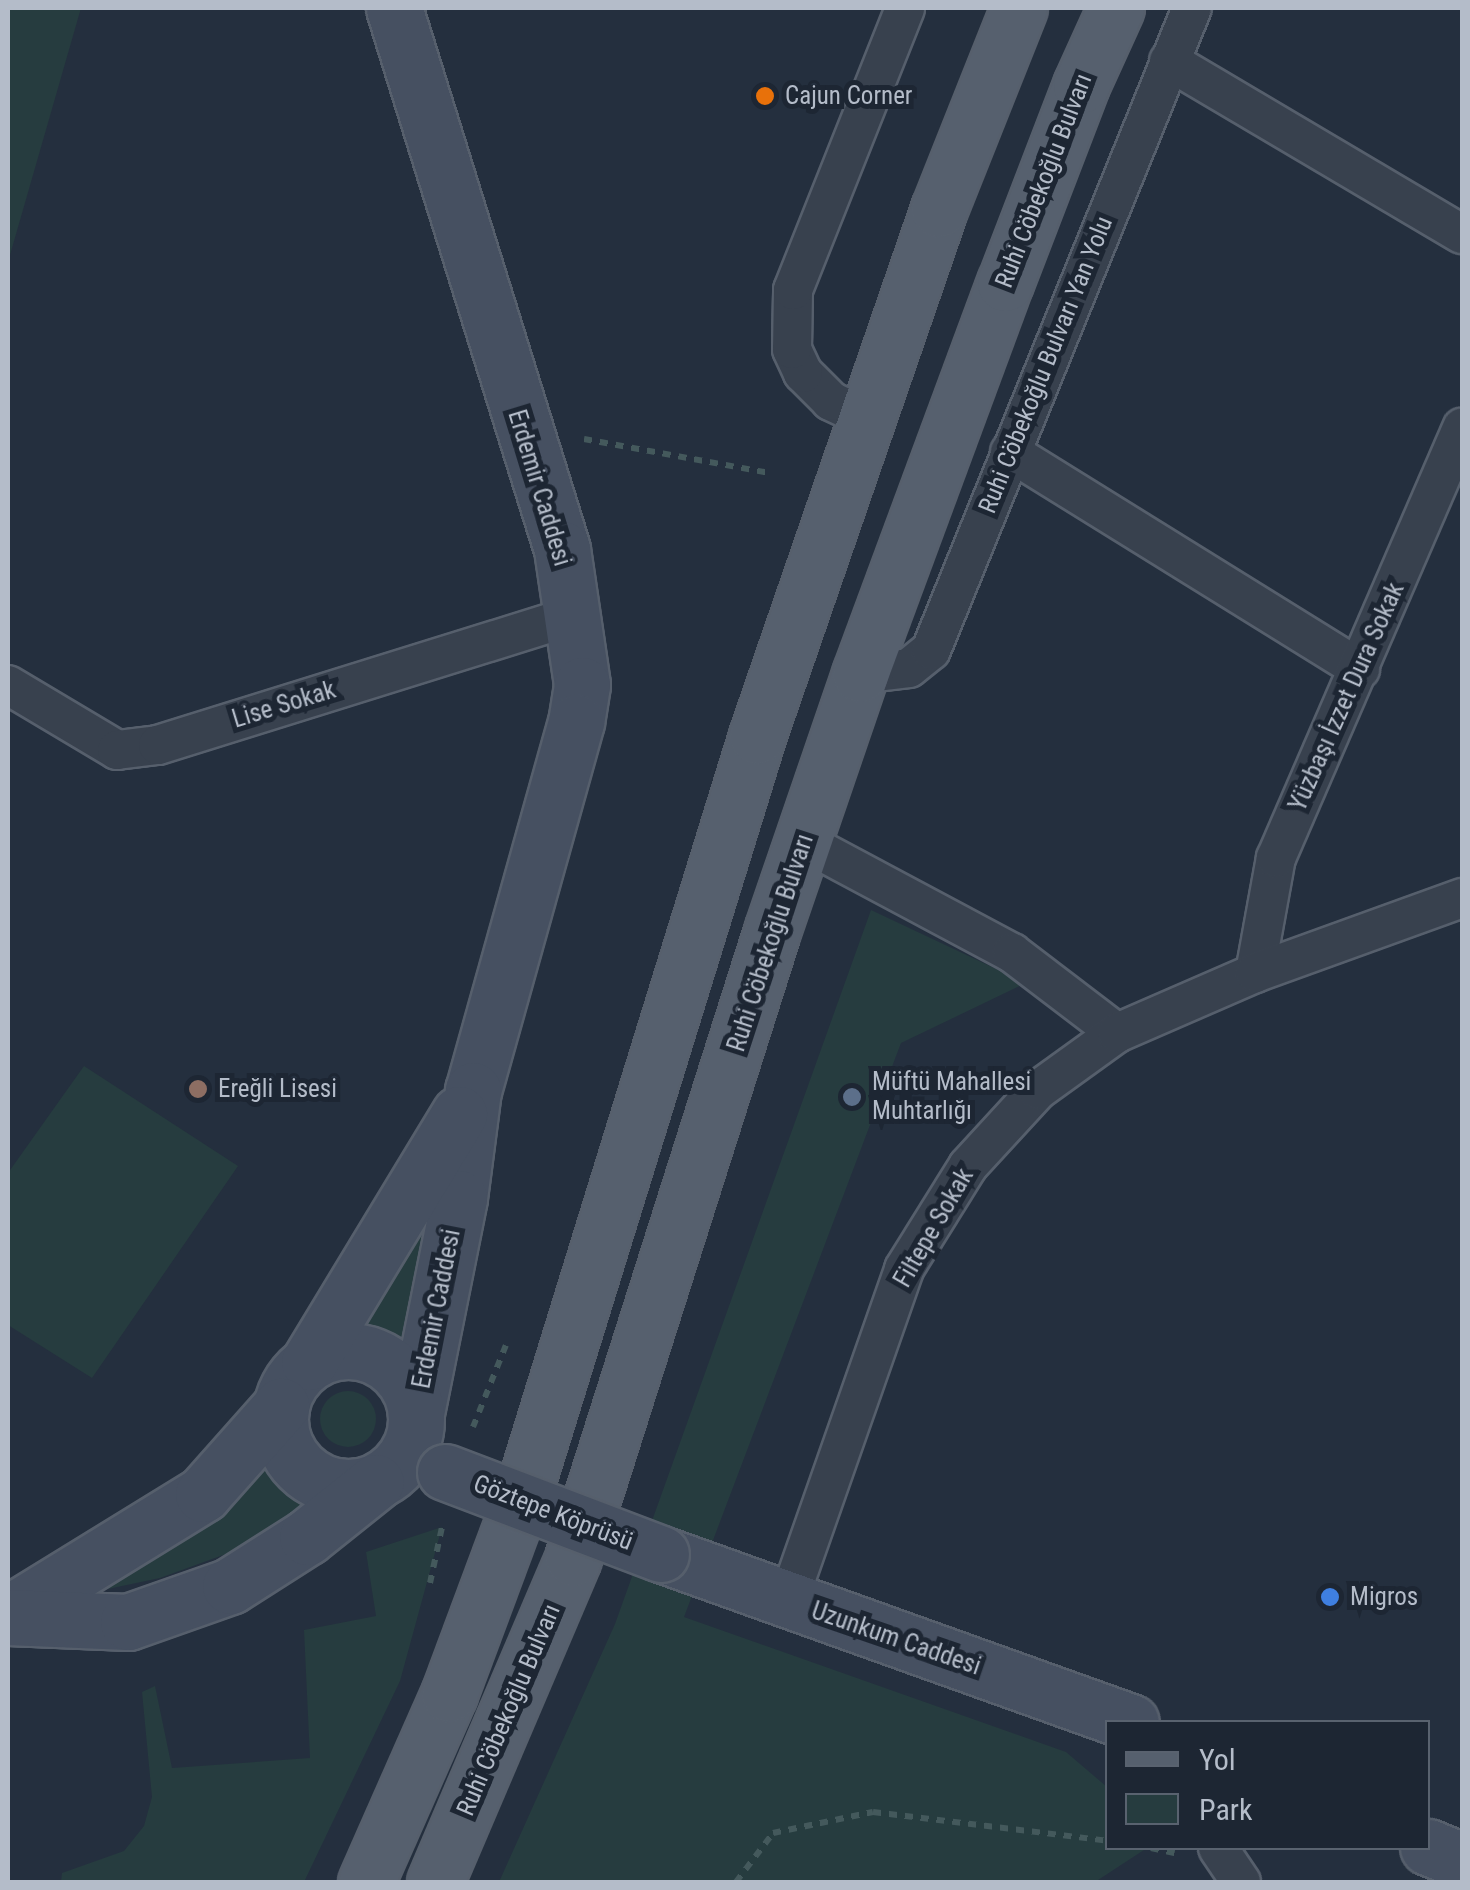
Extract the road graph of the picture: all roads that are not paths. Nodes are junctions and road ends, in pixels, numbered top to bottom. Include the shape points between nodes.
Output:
1 (394, 8) edge
2 (905, 8) edge
3 (1019, 8) edge
4 (1116, 8) edge
5 (1192, 8) edge
6 (1169, 62) junction
7 (1462, 234) edge
8 (865, 417) junction
9 (1462, 428) edge
10 (1010, 452) junction
11 (572, 616) junction
12 (1360, 669) junction
13 (860, 674) junction
14 (8, 685) edge
15 (804, 842) junction
16 (1462, 898) edge
17 (1255, 973) junction
18 (1117, 1032) junction
19 (473, 1090) junction
20 (295, 1384) junction
21 (422, 1451) junction
22 (661, 1554) joint
23 (788, 1601) junction
24 (8, 1616) edge
25 (1121, 1720) edge
26 (1430, 1848) edge
27 (1219, 1850) edge
28 (1462, 1861) edge
29 (366, 1882) edge
30 (435, 1882) edge
31 (1240, 1882) edge

1 - 11 main road, Erdemir Caddesi via 562,550
2 - 8 street via 794,290 792,349 803,373 830,400
3 - 8 main road
4 - 13 main road, Ruhi Cöbekoğlu Bulvarı
5 - 6 street, Ruhi Cöbekoğlu Bulvarı Yan Yolu
6 - 7 street
6 - 10 street, Ruhi Cöbekoğlu Bulvarı Yan Yolu
8 - 29 main road via 756,736 519,1506 449,1694
9 - 12 street, Yüzbaşı İzzet Dura Sokak
10 - 12 street
10 - 13 street, Ruhi Cöbekoğlu Bulvarı Yan Yolu via 932,650 909,668
11 - 14 street, Lise Sokak via 158,745 117,750
11 - 19 main road, Erdemir Caddesi via 582,685 576,722
12 - 17 street, Yüzbaşı İzzet Dura Sokak via 1276,858
13 - 15 main road, Ruhi Cöbekoğlu Bulvarı
15 - 18 street via 1012,953
15 - 30 main road, Ruhi Cöbekoğlu Bulvarı via 586,1521
16 - 17 street, Filtepe Sokak
17 - 18 street, Filtepe Sokak
18 - 23 street, Filtepe Sokak via 1038,1090 968,1166 904,1269
19 - 20 main road, Erdemir Caddesi
19 - 21 main road, Erdemir Caddesi
20 - 21 main road via 330,1352 376,1356 409,1387
20 - 21 main road via 280,1427 286,1448 306,1472 334,1486
20 - 24 main road, Erdemir Caddesi via 203,1494
21 - 22 main road, Göztepe Köprüsü, bridge
21 - 24 main road via 230,1586 128,1622
22 - 23 main road, Uzunkum Caddesi
23 - 25 main road, Uzunkum Caddesi
26 - 28 main road
27 - 31 street

